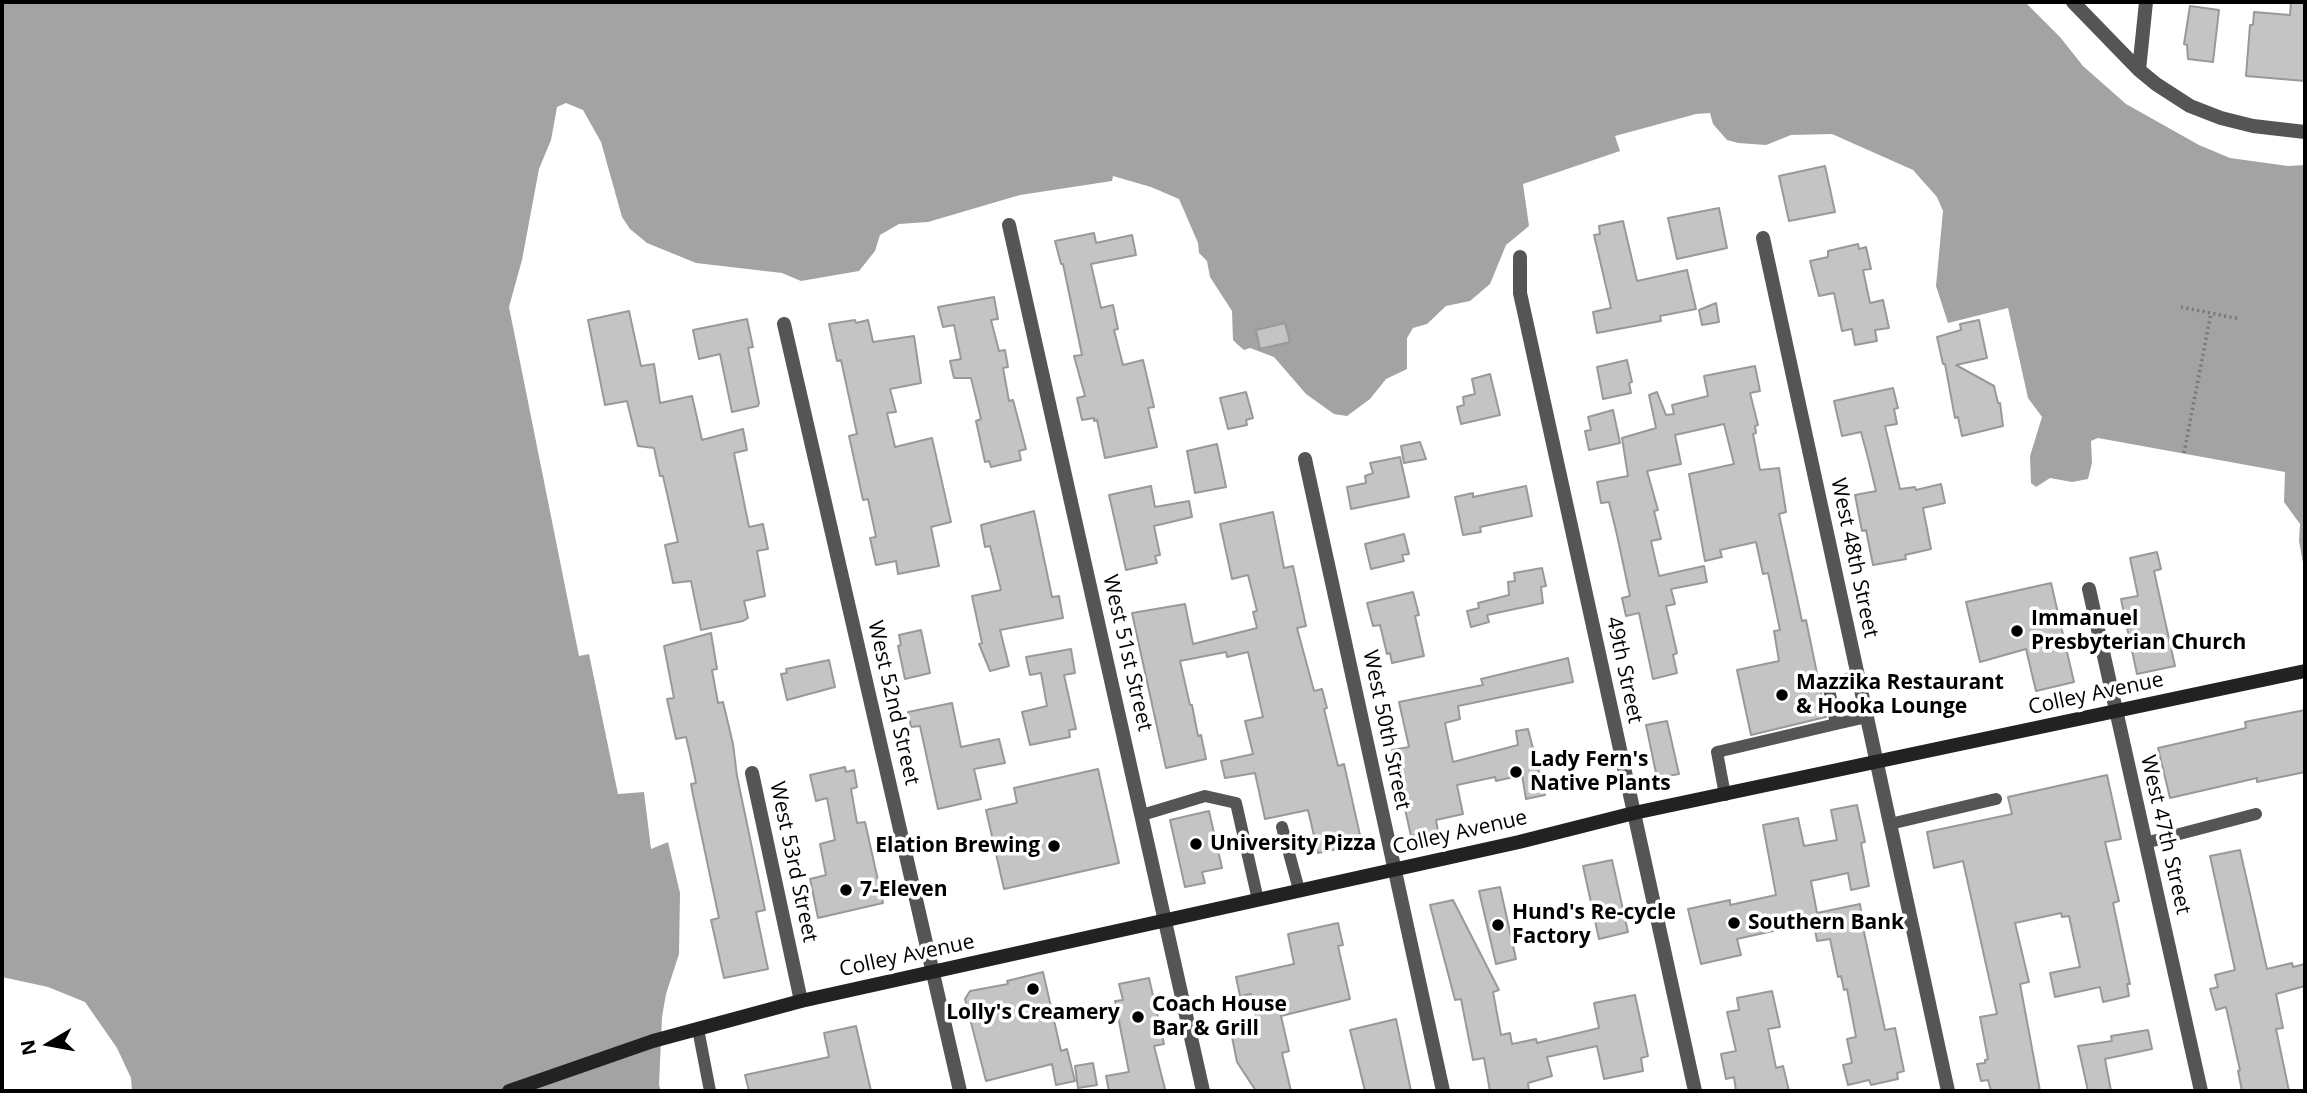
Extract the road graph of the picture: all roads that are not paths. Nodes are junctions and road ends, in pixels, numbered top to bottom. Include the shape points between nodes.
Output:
1 (2073, 2) edge
2 (2146, 2) edge
3 (2139, 70) junction
4 (2305, 132) edge
5 (1009, 225) dead end
6 (1763, 238) dead end
7 (1520, 257) dead end
8 (784, 324) dead end
9 (1305, 459) dead end
10 (2089, 589) dead end
11 (2305, 671) edge
12 (1858, 676) junction
13 (2116, 711) junction
14 (1867, 717) junction
15 (1836, 724) junction
16 (1877, 763) junction
17 (752, 772) dead end
18 (1725, 795) junction
19 (1996, 799) dead end
20 (1634, 813) junction
21 (2256, 814) dead end
22 (1142, 815) junction
23 (1890, 824) junction
24 (1282, 827) dead end
25 (2145, 843) junction
26 (1395, 869) junction
27 (1299, 891) junction
28 (1258, 900) junction
29 (1166, 921) junction
30 (933, 971) junction
31 (802, 1000) junction
32 (698, 1029) junction
33 (509, 1091) edge
34 (710, 1091) edge
35 (960, 1091) edge
36 (1203, 1091) edge
37 (1444, 1091) edge
38 (1695, 1091) edge
39 (1948, 1091) edge
40 (2201, 1091) edge

1 - 3 street
2 - 3 street
3 - 4 street via 2190,106 2221,118 2253,127
5 - 22 street, West 51st Street
6 - 12 street, West 48th Street
7 - 20 street, 49th Street via 1520,293
8 - 30 street, West 52nd Street
9 - 26 street, West 50th Street
10 - 13 street, West 47th Street
11 - 13 main road, Colley Avenue
12 - 14 street, West 48th Street
12 - 15 lane via 1828,684
13 - 16 main road, Colley Avenue
13 - 25 street, West 47th Street
14 - 15 lane
14 - 16 street, West 48th Street
15 - 18 lane via 1717,752
16 - 18 main road, Colley Avenue
16 - 23 street, West 48th Street
17 - 31 street, West 53rd Street
18 - 20 main road, Colley Avenue
19 - 23 lane
20 - 26 main road, Colley Avenue
20 - 38 street, 49th Street
21 - 25 lane
22 - 28 lane via 1205,796 1236,803
22 - 29 street, West 51st Street
23 - 39 street, West 48th Street
24 - 27 lane
25 - 40 street, West 47th Street
26 - 27 main road, Colley Avenue
26 - 37 street, West 50th Street
27 - 28 main road, Colley Avenue
28 - 29 main road, Colley Avenue
29 - 30 main road, Colley Avenue
29 - 36 street, West 51st Street
30 - 31 main road, Colley Avenue
30 - 35 street, West 52nd Street
31 - 32 main road, Colley Avenue
32 - 33 main road, Colley Avenue
32 - 34 lane

